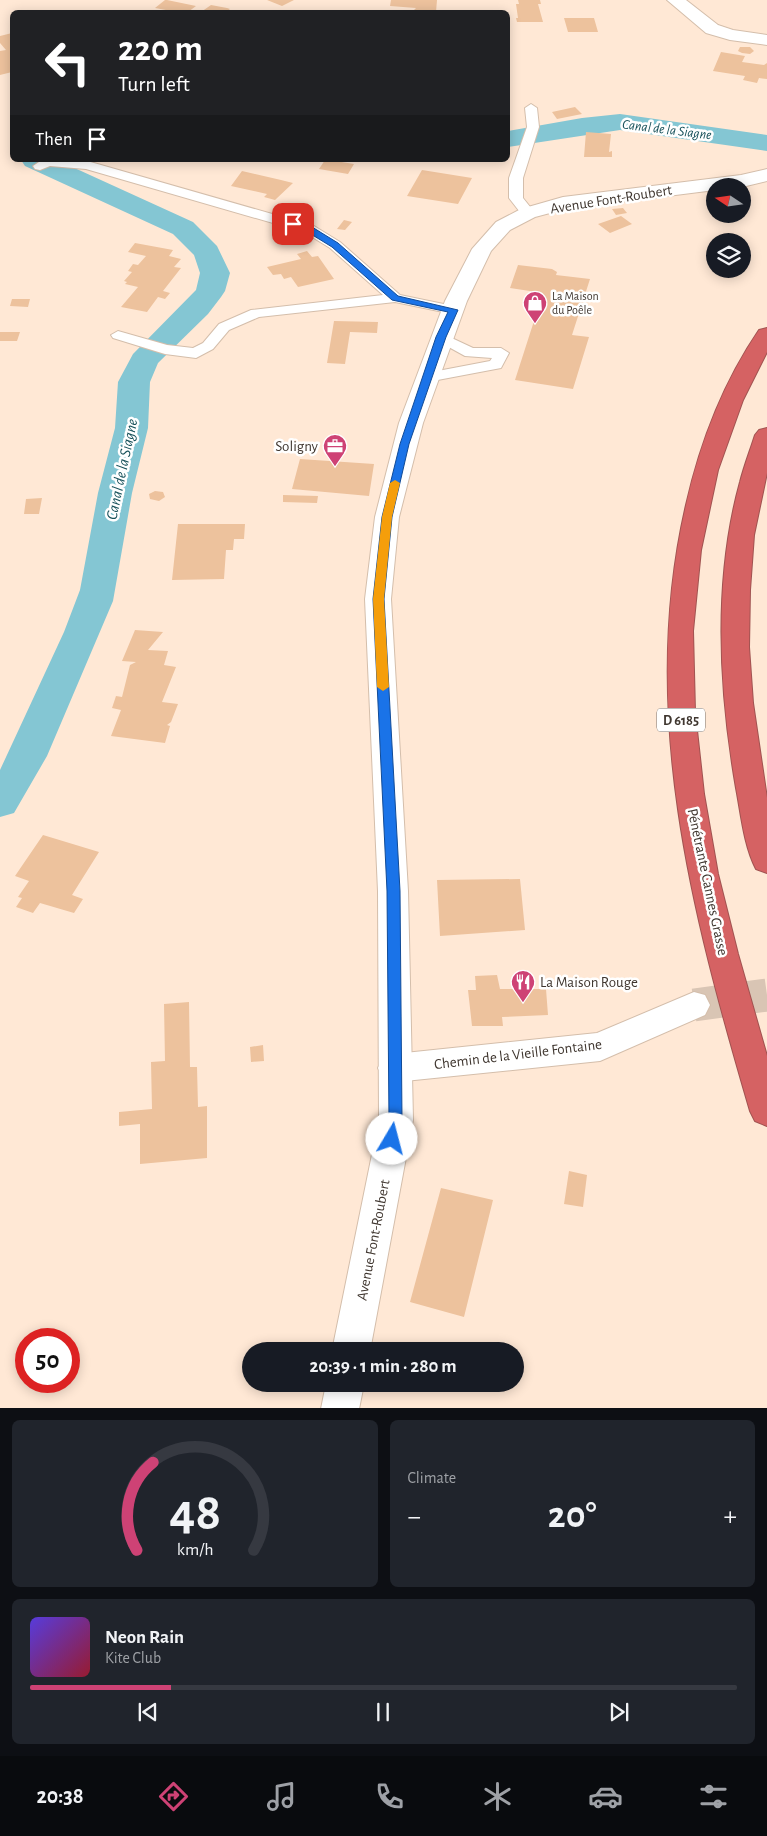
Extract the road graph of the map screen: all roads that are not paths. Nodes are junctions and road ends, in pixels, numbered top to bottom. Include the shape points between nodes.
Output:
1 (675, 0) edge
2 (767, 40) edge
3 (531, 108) dead end
4 (44, 164) dead end
5 (767, 175) edge
6 (528, 213) junction
7 (395, 298) junction
8 (453, 310) junction
9 (118, 335) dead end
10 (767, 335) edge
11 (441, 337) junction
12 (428, 377) junction
13 (767, 435) edge
14 (767, 861) edge
15 (694, 1006) tunnel mouth
16 (395, 1068) junction
17 (767, 1111) edge
18 (353, 1342) edge
19 (343, 1392) edge
20 (340, 1408) edge

1 - 2 main road via 712,29 730,36
3 - 6 lane via 532,132 516,178 516,198
4 - 7 lane via 88,165 309,229 335,245
5 - 6 main road, Avenue Font-Roubert via 563,203
6 - 8 main road, Avenue Font-Roubert via 503,226 482,249
7 - 8 lane
7 - 9 lane via 256,313 224,327 208,346 196,353 161,348
8 - 11 main road, Avenue Font-Roubert
10 - 17 highway, Pénétrante Cannes Grasse / D 6185 via 721,422 697,502 683,586 679,678 687,779 700,862
11 - 12 main road, Avenue Font-Roubert
11 - 12 lane via 470,353 501,353 496,365
12 - 16 main road, Avenue Font-Roubert via 404,444 387,517 378,599 393,891
13 - 14 highway via 740,548 736,655 739,718
15 - 16 main road, Chemin de la Vieille Fontaine via 600,1047
16 - 18 main road, Avenue Font-Roubert via 396,1120
19 - 20 main road

